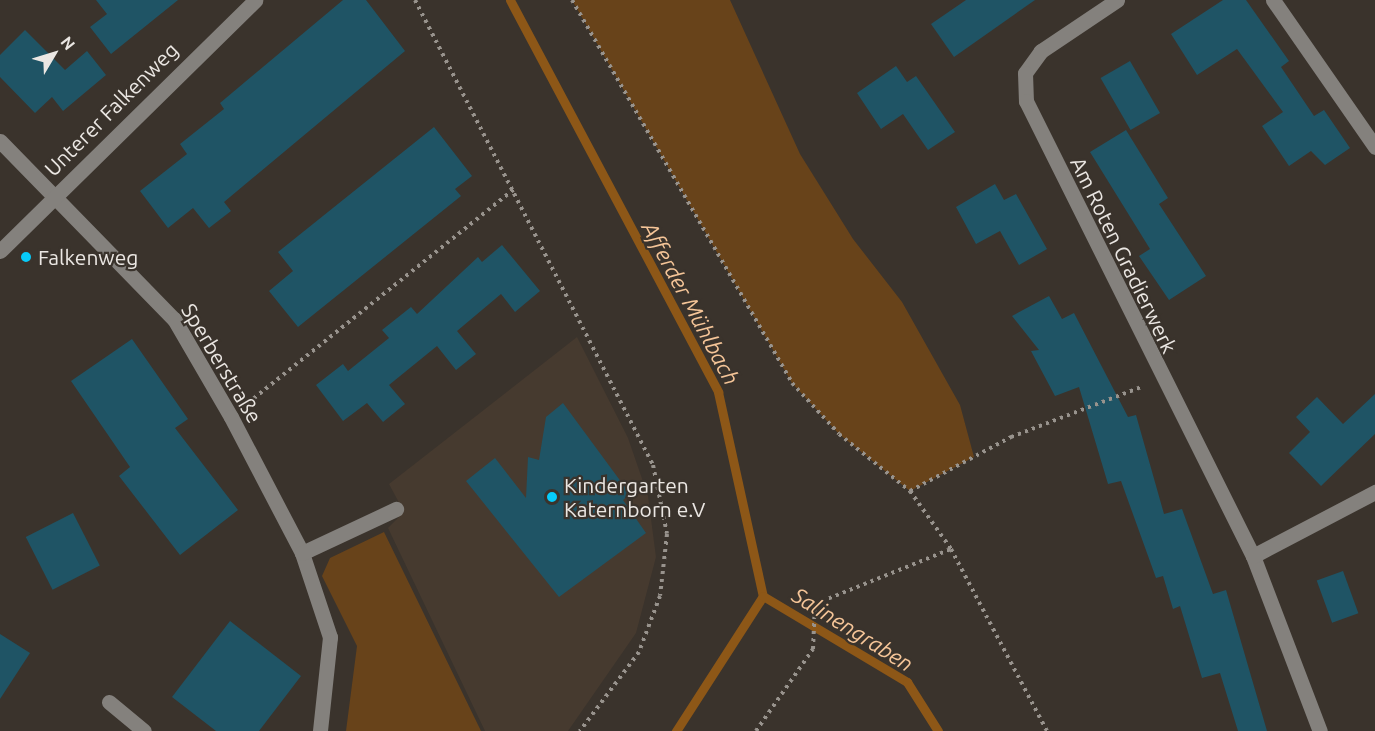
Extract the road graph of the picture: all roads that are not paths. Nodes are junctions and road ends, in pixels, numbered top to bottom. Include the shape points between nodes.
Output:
1 (255, 0) edge
2 (1117, 0) edge
3 (1273, 0) edge
4 (0, 141) edge
5 (1375, 147) edge
6 (56, 195) junction
7 (0, 251) edge
8 (1375, 492) edge
9 (396, 509) dead end
10 (302, 553) junction
11 (1253, 556) junction
12 (109, 702) dead end
13 (144, 731) edge
14 (321, 731) edge
15 (1320, 731) edge

1 - 6 street, Unterer Falkenweg
2 - 11 street, Am Roten Gradierwerk via 1041,51 1025,73 1026,101 1161,380
3 - 5 street
4 - 6 street, Sperberstraße
6 - 7 street, Unterer Falkenweg
6 - 10 street, Sperberstraße via 174,319
8 - 11 street
9 - 10 street
10 - 14 street, Sperberstraße via 330,637
11 - 15 street, Am Roten Gradierwerk
12 - 13 street

